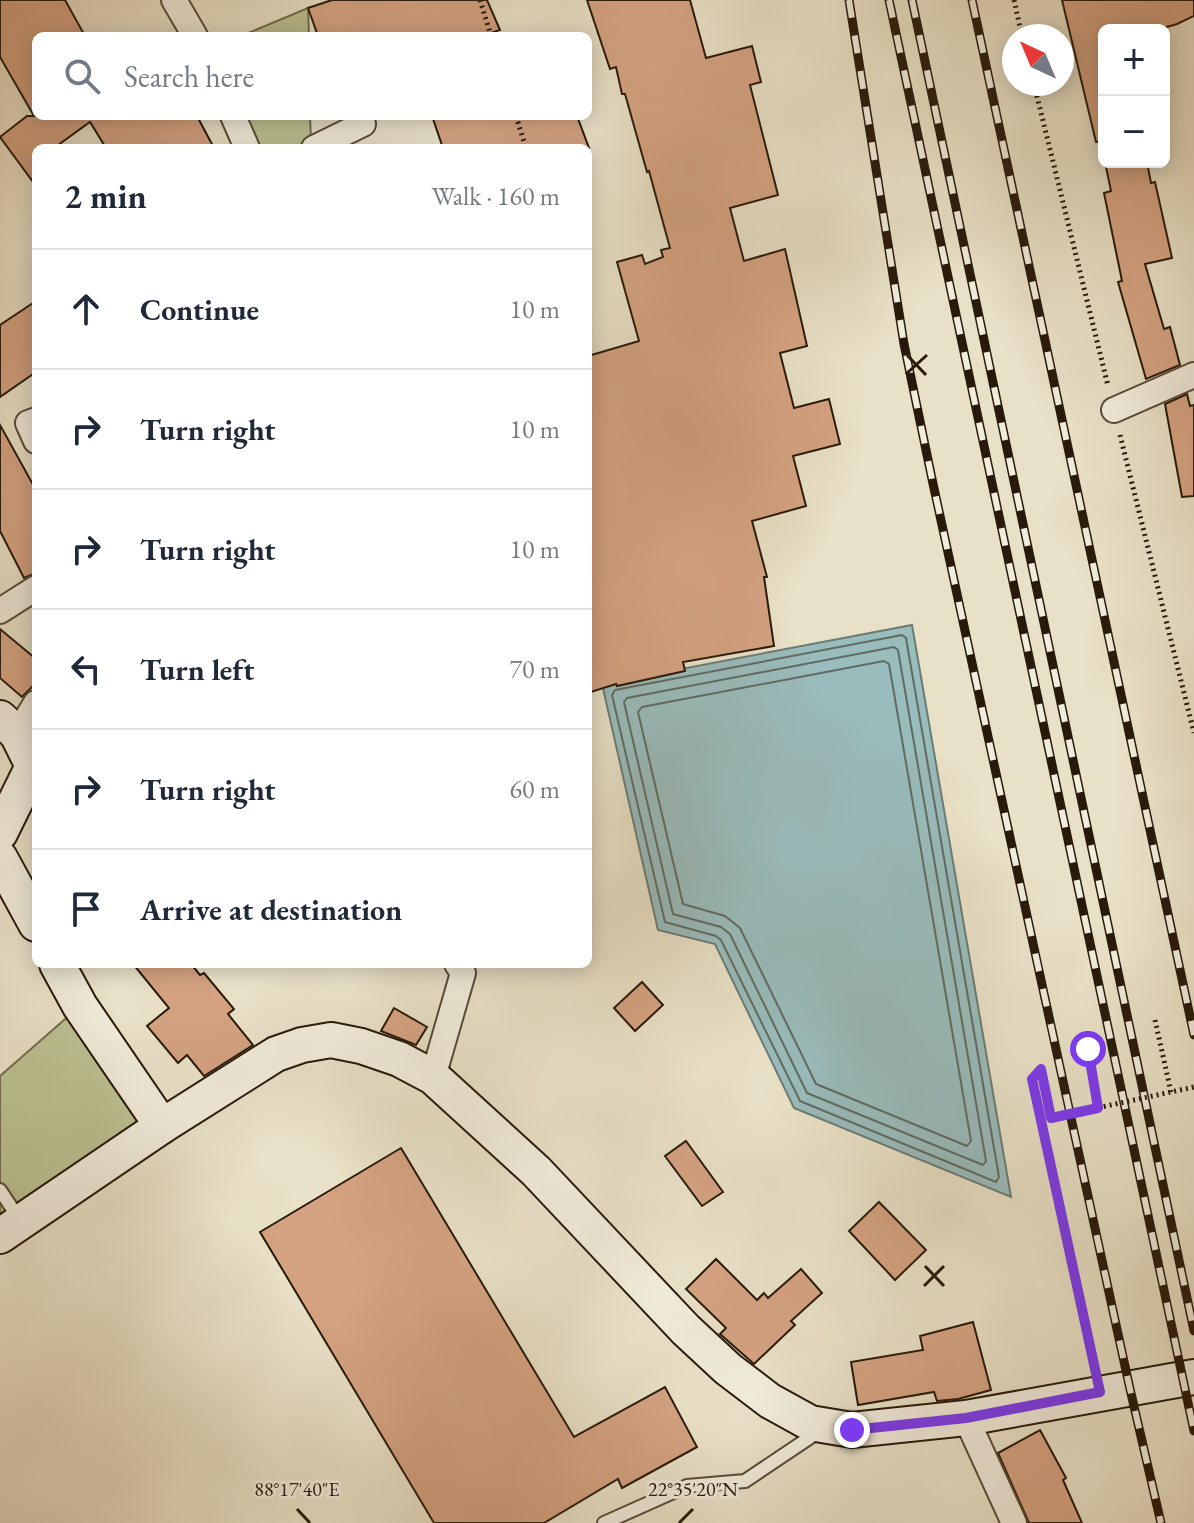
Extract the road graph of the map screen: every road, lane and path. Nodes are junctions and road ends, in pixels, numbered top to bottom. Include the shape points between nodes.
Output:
1 (174, 0) edge
2 (480, 0) edge
3 (1014, 0) edge
4 (1019, 24) edge
5 (193, 32) edge
6 (490, 32) edge
7 (1037, 96) edge
8 (235, 120) edge
9 (517, 120) edge
10 (363, 124) dead end
11 (245, 144) edge
12 (322, 144) edge
13 (525, 144) edge
14 (1194, 375) edge
15 (1114, 410) junction
16 (32, 591) edge
17 (0, 611) edge
18 (32, 706) edge
19 (9, 726) edge
20 (1194, 733) edge
21 (32, 764) edge
22 (32, 768) edge
23 (0, 833) edge
24 (0, 858) edge
25 (32, 917) edge
26 (59, 968) edge
27 (460, 968) edge
28 (1155, 1020) dead end
29 (1088, 1049) dead end
30 (433, 1077) junction
31 (1194, 1087) edge
32 (1171, 1092) junction
33 (1098, 1108) junction
34 (162, 1126) junction
35 (0, 1190) edge
36 (10, 1229) edge
37 (1194, 1377) edge
38 (1100, 1392) junction
39 (966, 1418) junction
40 (827, 1426) junction
41 (604, 1523) edge
42 (1014, 1523) edge

1 - 5 street
2 - 6 path
3 - 4 path
7 - 15 path
8 - 11 street
9 - 13 path
10 - 12 street
14 - 15 street
15 - 20 path
16 - 17 street
18 - 19 street
19 - 21 main road
22 - 23 main road
24 - 25 main road
26 - 34 main road
27 - 30 street via 463,973
28 - 32 path
29 - 33 path
30 - 34 main road via 361,1046 331,1040 302,1045 276,1054
30 - 40 main road via 536,1171 728,1369 770,1401 810,1423
31 - 32 path, bridge
32 - 33 path, bridge
33 - 38 path, bridge via 1051,1118 1041,1069 1032,1079
34 - 36 main road
35 - 36 lane
37 - 38 main road
38 - 39 main road
39 - 40 main road via 852,1430
39 - 42 street
40 - 41 lane via 745,1481 687,1486

